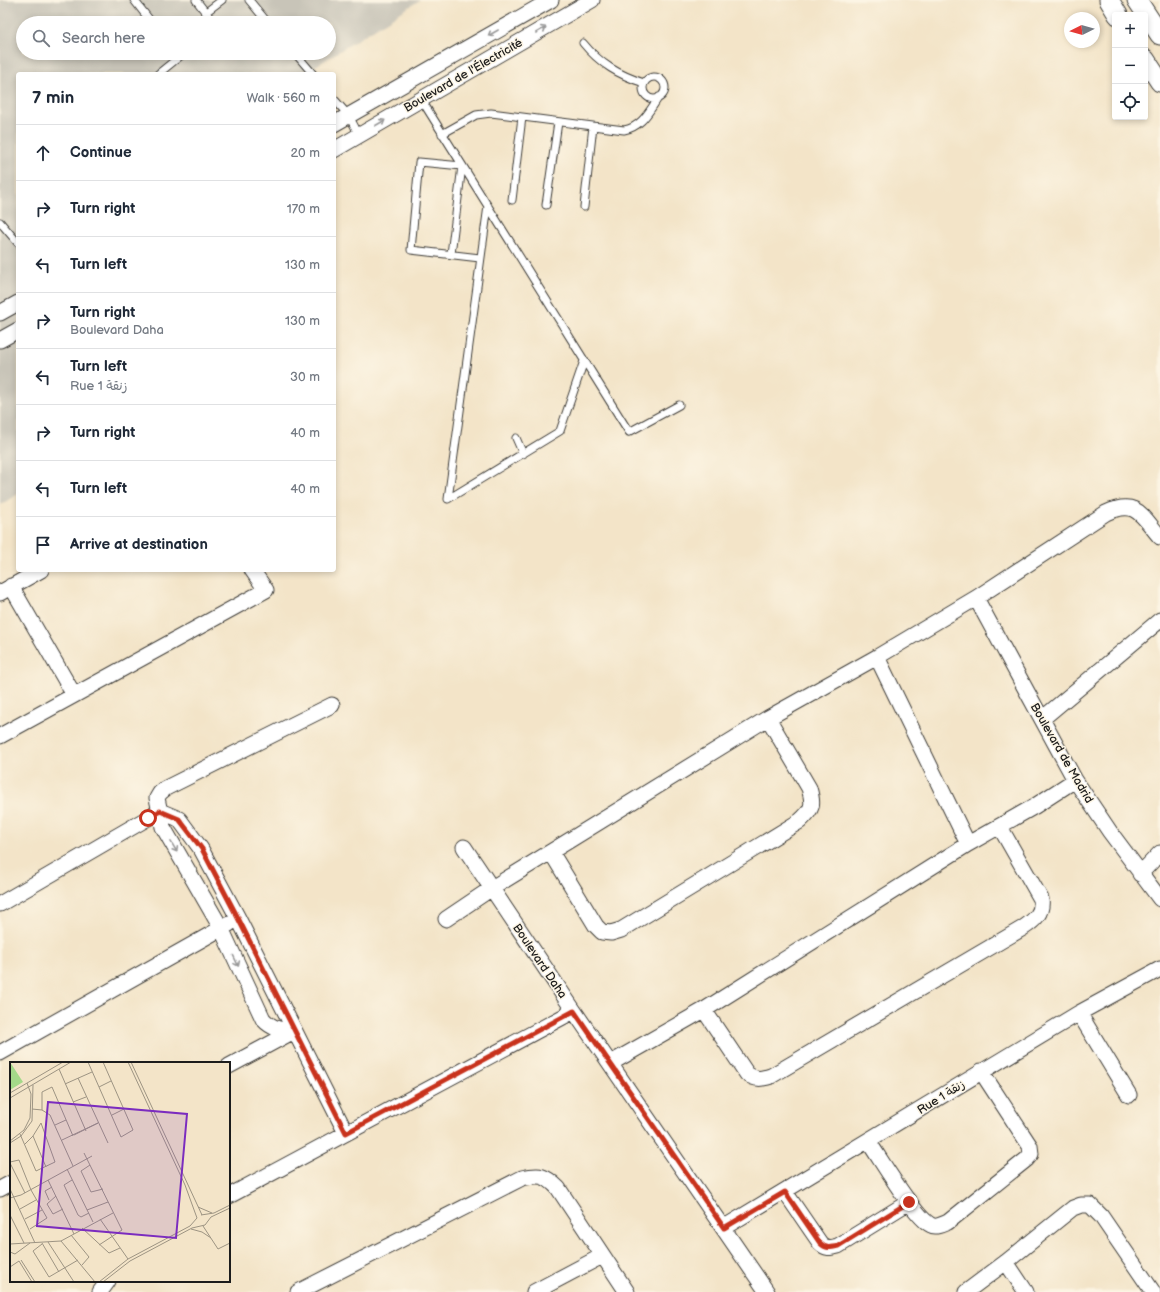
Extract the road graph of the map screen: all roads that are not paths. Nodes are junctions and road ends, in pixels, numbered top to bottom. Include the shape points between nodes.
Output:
1 (134, 0) edge
2 (196, 0) edge
3 (222, 0) edge
4 (249, 0) edge
5 (551, 0) edge
6 (592, 0) edge
7 (1109, 0) edge
8 (1137, 0) edge
9 (206, 12) junction
10 (1116, 12) edge
11 (147, 16) edge
12 (209, 16) edge
13 (260, 16) edge
14 (1158, 29) edge
15 (582, 43) dead end
16 (173, 60) edge
17 (301, 60) edge
18 (1148, 64) edge
19 (160, 72) edge
20 (311, 72) edge
21 (1160, 82) edge
22 (644, 83) junction
23 (659, 97) junction
24 (421, 99) junction
25 (336, 101) edge
26 (349, 116) junction
27 (522, 117) junction
28 (558, 122) junction
29 (336, 123) edge
30 (593, 126) junction
31 (442, 134) junction
32 (359, 135) junction
33 (336, 149) edge
34 (462, 166) junction
35 (512, 200) dead end
36 (546, 205) dead end
37 (488, 206) junction
38 (584, 207) dead end
39 (0, 222) edge
40 (16, 241) edge
41 (451, 254) junction
42 (480, 258) junction
43 (16, 304) edge
44 (0, 313) edge
45 (16, 331) edge
46 (0, 340) edge
47 (584, 360) junction
48 (679, 405) dead end
49 (516, 438) dead end
50 (523, 454) junction
51 (1160, 537) edge
52 (38, 572) edge
53 (253, 572) edge
54 (6, 590) edge
55 (976, 598) junction
56 (1160, 620) edge
57 (877, 657) junction
58 (74, 695) junction
59 (332, 705) dead end
60 (768, 718) junction
61 (1042, 720) junction
62 (0, 736) edge
63 (1075, 780) junction
64 (160, 811) junction
65 (1000, 827) junction
66 (968, 844) junction
67 (464, 847) dead end
68 (551, 852) junction
69 (1160, 853) edge
70 (1140, 874) junction
71 (492, 888) junction
72 (1160, 899) edge
73 (0, 904) edge
74 (238, 918) junction
75 (446, 919) dead end
76 (221, 928) junction
77 (1160, 969) edge
78 (704, 1010) junction
79 (574, 1011) junction
80 (1079, 1013) junction
81 (294, 1031) junction
82 (0, 1053) edge
83 (611, 1063) junction
84 (230, 1065) edge
85 (982, 1071) junction
86 (1129, 1095) dead end
87 (346, 1133) junction
88 (868, 1141) junction
89 (10, 1184) edge
90 (0, 1189) edge
91 (785, 1192) junction
92 (230, 1195) edge
93 (909, 1202) junction
94 (724, 1228) junction
95 (602, 1256) junction
96 (1006, 1262) junction
97 (107, 1282) edge
98 (100, 1292) edge
99 (298, 1292) edge
100 (534, 1292) edge
101 (627, 1292) edge
102 (767, 1292) edge
103 (966, 1292) edge
104 (1026, 1292) edge
105 (1153, 1292) edge

1 - 11 lane
2 - 9 lane
3 - 9 lane
4 - 13 lane
5 -> 26 street, Boulevard de l'Électricité
24 -> 6 street, Boulevard de l'Électricité
7 - 10 street
8 - 14 street
9 - 12 lane
15 - 22 lane via 608,67
16 - 19 lane
17 - 20 lane
18 - 21 street
22 - 23 lane via 646,95
22 - 23 lane via 653,77 662,80 664,89
23 - 30 lane via 641,123 631,129
24 - 31 lane
32 -> 24 street, Boulevard de l'Électricité
25 - 26 lane
26 - 29 street, Boulevard de l'Électricité
26 - 32 lane
27 - 28 lane
27 - 31 lane via 501,114 476,115
27 - 35 lane
28 - 30 lane
28 - 36 lane
30 - 38 lane
31 - 34 lane
32 - 33 street, Boulevard de l'Électricité
34 - 37 lane
34 - 41 lane
34 - 41 lane via 419,162 411,250
37 - 42 lane
37 - 47 lane
39 - 40 lane
41 - 42 lane
42 - 50 lane via 448,499
43 - 44 street
45 - 46 street
47 - 48 lane via 629,432
47 - 50 lane via 560,431
49 - 50 lane
51 - 55 street via 1135,509 1116,509
52 - 54 street
53 - 58 street via 266,590
54 - 58 street
55 - 57 street
55 - 61 street, Boulevard de Madrid
56 - 61 street
57 - 60 street
57 - 66 street
58 - 62 street
59 - 64 street via 166,788 157,798
60 - 68 street
60 - 68 street via 809,788 812,801 810,811 800,821 621,930 611,933 602,932 596,926
61 - 63 street, Boulevard de Madrid
63 - 65 street
63 - 70 street, Boulevard de Madrid
64 - 73 street
64 - 74 street via 179,819 190,832
64 -> 76 street via 163,827
65 - 66 street
65 - 78 street via 1041,899 1042,907 1038,915 1024,928 762,1079 755,1079 747,1074
66 - 78 street
67 - 71 street, Boulevard Daha
68 - 71 street
69 - 70 street
70 - 72 street, Boulevard de Madrid
71 - 75 street
71 - 79 street, Boulevard Daha
74 - 76 street
74 - 81 street
76 -> 81 street via 263,1019 269,1026
76 - 82 street
77 - 80 street, Rue 1 زنقة
78 - 83 street
79 - 83 street, Boulevard Daha
79 - 87 street
80 - 85 street, Rue 1 زنقة
80 - 86 street
81 - 84 street
81 - 87 street
83 - 94 street, Boulevard Daha
85 - 88 street, Rue 1 زنقة
85 - 93 street via 1030,1146 1031,1154 948,1222 939,1226 932,1226 924,1220
87 - 92 street
88 - 91 street, Rue 1 زنقة
88 - 93 street
89 - 90 street
91 - 93 street via 820,1243 831,1248
91 - 94 street, Rue 1 زنقة
94 - 102 street, Boulevard Daha
95 - 99 street via 558,1188 548,1178 535,1175 522,1178
95 - 100 street
95 - 101 street
96 - 103 street
96 - 104 street
96 - 105 street via 1069,1210 1081,1205 1090,1206 1101,1216
97 - 98 street

